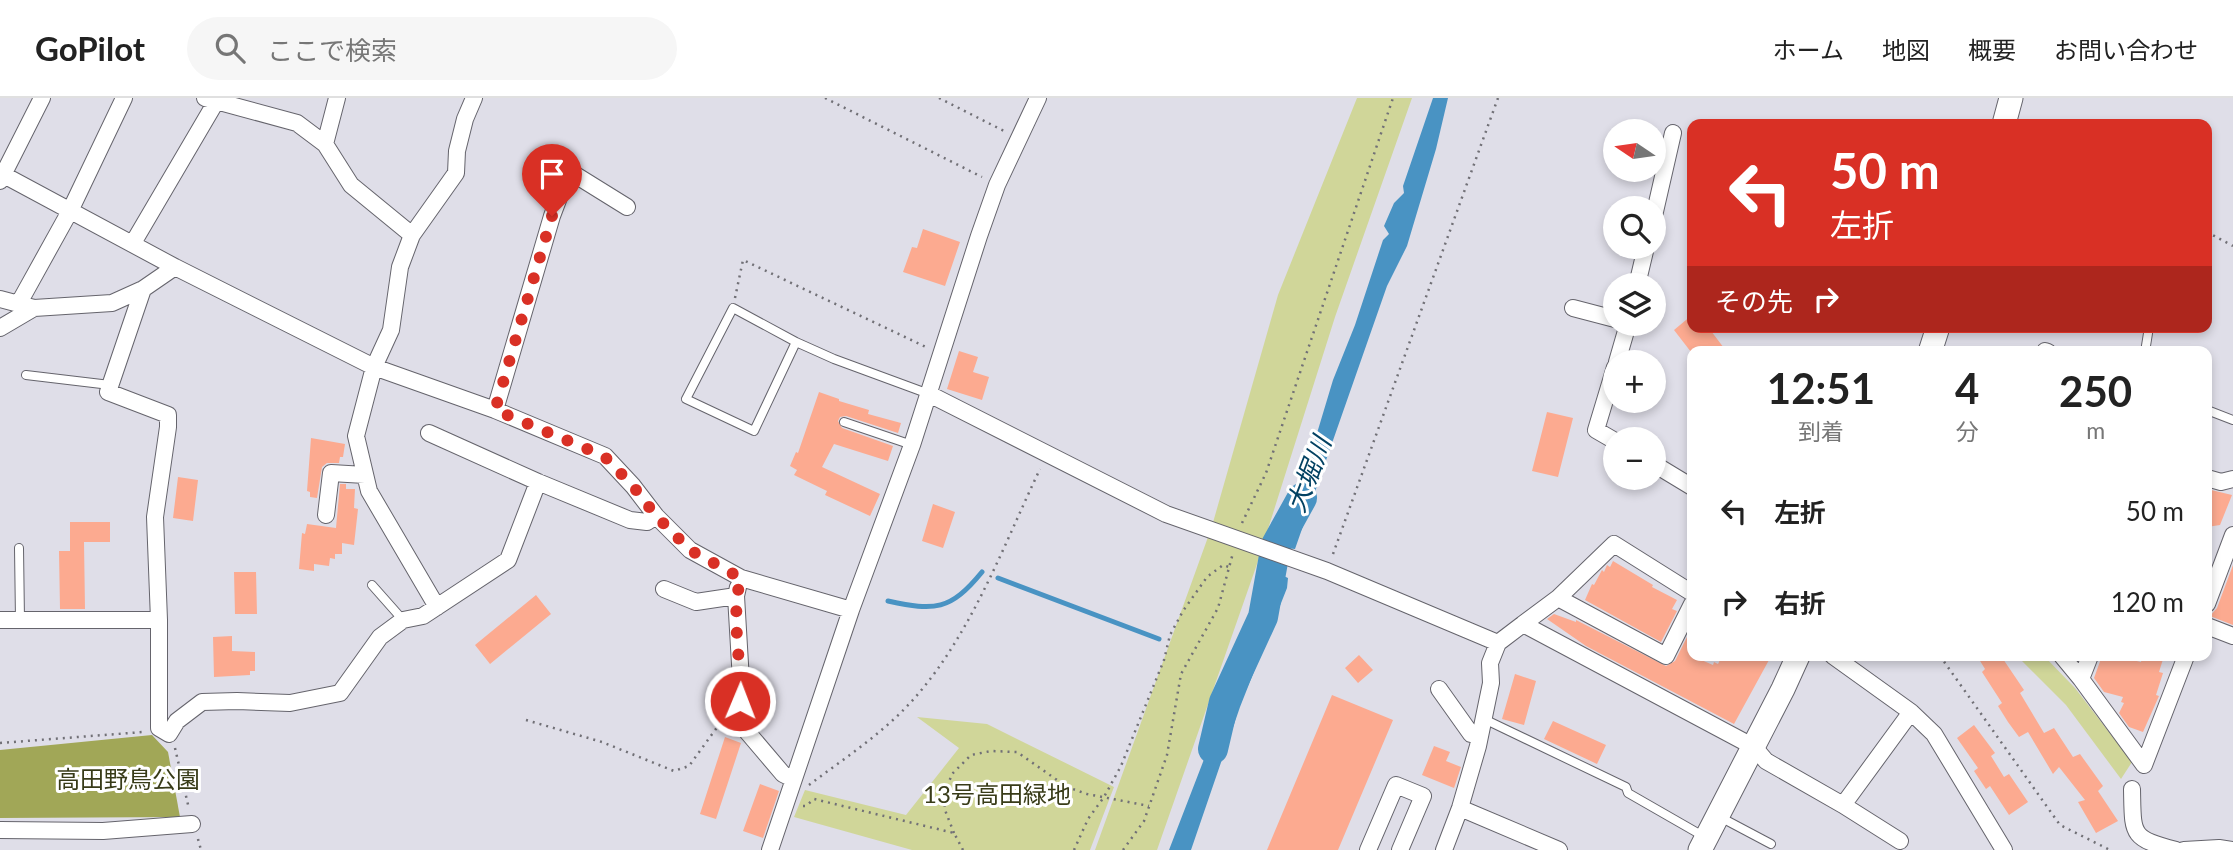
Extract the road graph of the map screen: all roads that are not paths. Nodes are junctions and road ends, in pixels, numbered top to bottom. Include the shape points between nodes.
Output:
1 (42, 98) edge
2 (124, 98) edge
3 (337, 98) edge
4 (474, 98) edge
5 (1038, 98) edge
6 (2011, 98) edge
7 (211, 99) edge
8 (2005, 119) edge
9 (1673, 133) dead end
10 (325, 144) junction
11 (1, 176) edge
12 (1659, 196) edge
13 (627, 207) dead end
14 (70, 211) junction
15 (412, 235) junction
16 (133, 243) junction
17 (175, 267) junction
18 (143, 289) junction
19 (0, 299) edge
20 (26, 306) junction
21 (1573, 308) dead end
22 (1603, 316) edge
23 (0, 328) edge
24 (796, 342) junction
25 (374, 367) junction
26 (26, 375) dead end
27 (110, 385) junction
28 (929, 394) junction
29 (1603, 407) edge
30 (495, 410) junction
31 (2212, 412) edge
32 (2233, 420) edge
33 (844, 422) dead end
34 (429, 433) dead end
35 (1603, 434) edge
36 (912, 445) junction
37 (1666, 471) edge
38 (365, 475) junction
39 (2212, 479) edge
40 (2233, 479) edge
41 (538, 482) junction
42 (1687, 484) edge
43 (326, 515) dead end
44 (656, 516) junction
45 (2233, 535) edge
46 (19, 548) dead end
47 (741, 578) junction
48 (372, 586) dead end
49 (664, 589) dead end
50 (1687, 590) edge
51 (2212, 591) edge
52 (736, 596) junction
53 (1558, 598) junction
54 (437, 607) junction
55 (851, 610) junction
56 (1687, 614) edge
57 (0, 620) edge
58 (20, 620) junction
59 (159, 620) junction
60 (402, 620) junction
61 (1522, 624) junction
62 (2212, 628) edge
63 (2233, 636) edge
64 (1499, 643) junction
65 (1796, 661) edge
66 (1840, 661) edge
67 (2066, 661) edge
68 (2088, 661) edge
69 (2184, 661) edge
70 (2081, 679) junction
71 (1439, 689) dead end
72 (1911, 712) junction
73 (1484, 719) junction
74 (1480, 736) junction
75 (1754, 747) junction
76 (792, 784) junction
77 (2132, 789) dead end
78 (1843, 805) junction
79 (1460, 808) junction
80 (1718, 815) junction
81 (192, 824) road end
82 (0, 830) edge
83 (1900, 841) dead end
84 (1703, 844) edge
85 (1771, 844) dead end
86 (2001, 849) edge
87 (770, 850) edge
88 (1368, 850) edge
89 (1400, 850) edge
90 (1444, 850) edge
91 (1559, 850) edge
92 (2176, 850) edge
93 (2184, 850) edge
94 (2233, 850) edge

1 - 11 street
2 - 14 street
3 - 10 street
4 - 15 street via 457,151 456,173
5 - 28 street via 997,185
6 - 8 street
7 - 10 street via 297,123
7 - 16 street
9 - 12 street
10 - 15 street via 351,185
11 - 14 street
13 - 30 street via 569,172
14 - 16 street
14 - 20 street
15 - 25 street via 400,267 391,330
16 - 17 street
17 - 18 street
17 - 25 street
18 - 20 street via 112,303
18 - 27 street
19 - 20 street
20 - 23 street
21 - 22 street
24 - 24 lane via 733,308 686,399 754,431
24 - 28 lane
25 - 30 street
25 - 38 street via 356,436
26 - 27 lane
27 - 59 street via 108,391 168,415 155,517
28 - 36 street
28 - 64 street via 1166,514 1327,571
29 - 35 street via 1596,430
30 - 44 street via 604,456
31 - 32 lane
33 - 36 lane
34 - 41 street
36 - 55 street
37 - 42 street
38 - 43 street via 331,473
38 - 54 street via 369,491
39 - 40 street
41 - 44 street via 630,520 647,522
41 - 54 street via 509,560
44 - 47 street via 690,550
45 - 51 street
46 - 58 lane
47 - 52 street
47 - 55 street
48 - 60 lane
49 - 52 street via 696,602
50 - 53 street via 1614,544
52 - 76 street via 741,681 738,721
53 - 56 street via 1666,656
53 - 61 street
54 - 60 street via 424,616
55 - 76 street
57 - 58 street
58 - 59 street
59 - 60 street via 159,728 167,730 202,702 290,703 340,694 380,637
61 - 64 street
61 - 75 street
62 - 63 street
64 - 73 street via 1490,663
65 - 75 street
66 - 72 street
67 - 70 street
68 - 70 street
69 - 70 street via 2144,765
71 - 74 street via 1471,734
72 - 78 street
72 - 86 street via 1934,734
73 - 74 street
73 - 84 lane via 1626,787 1628,793
74 - 79 street
75 - 78 street via 1766,761
75 - 80 street
76 - 87 street
77 - 92 street via 2133,826 2146,842
78 - 83 street
79 - 90 street
79 - 91 street
80 - 84 street
80 - 85 lane
81 - 82 street via 103,831
88 - 89 street via 1396,785 1423,796
93 - 94 street

